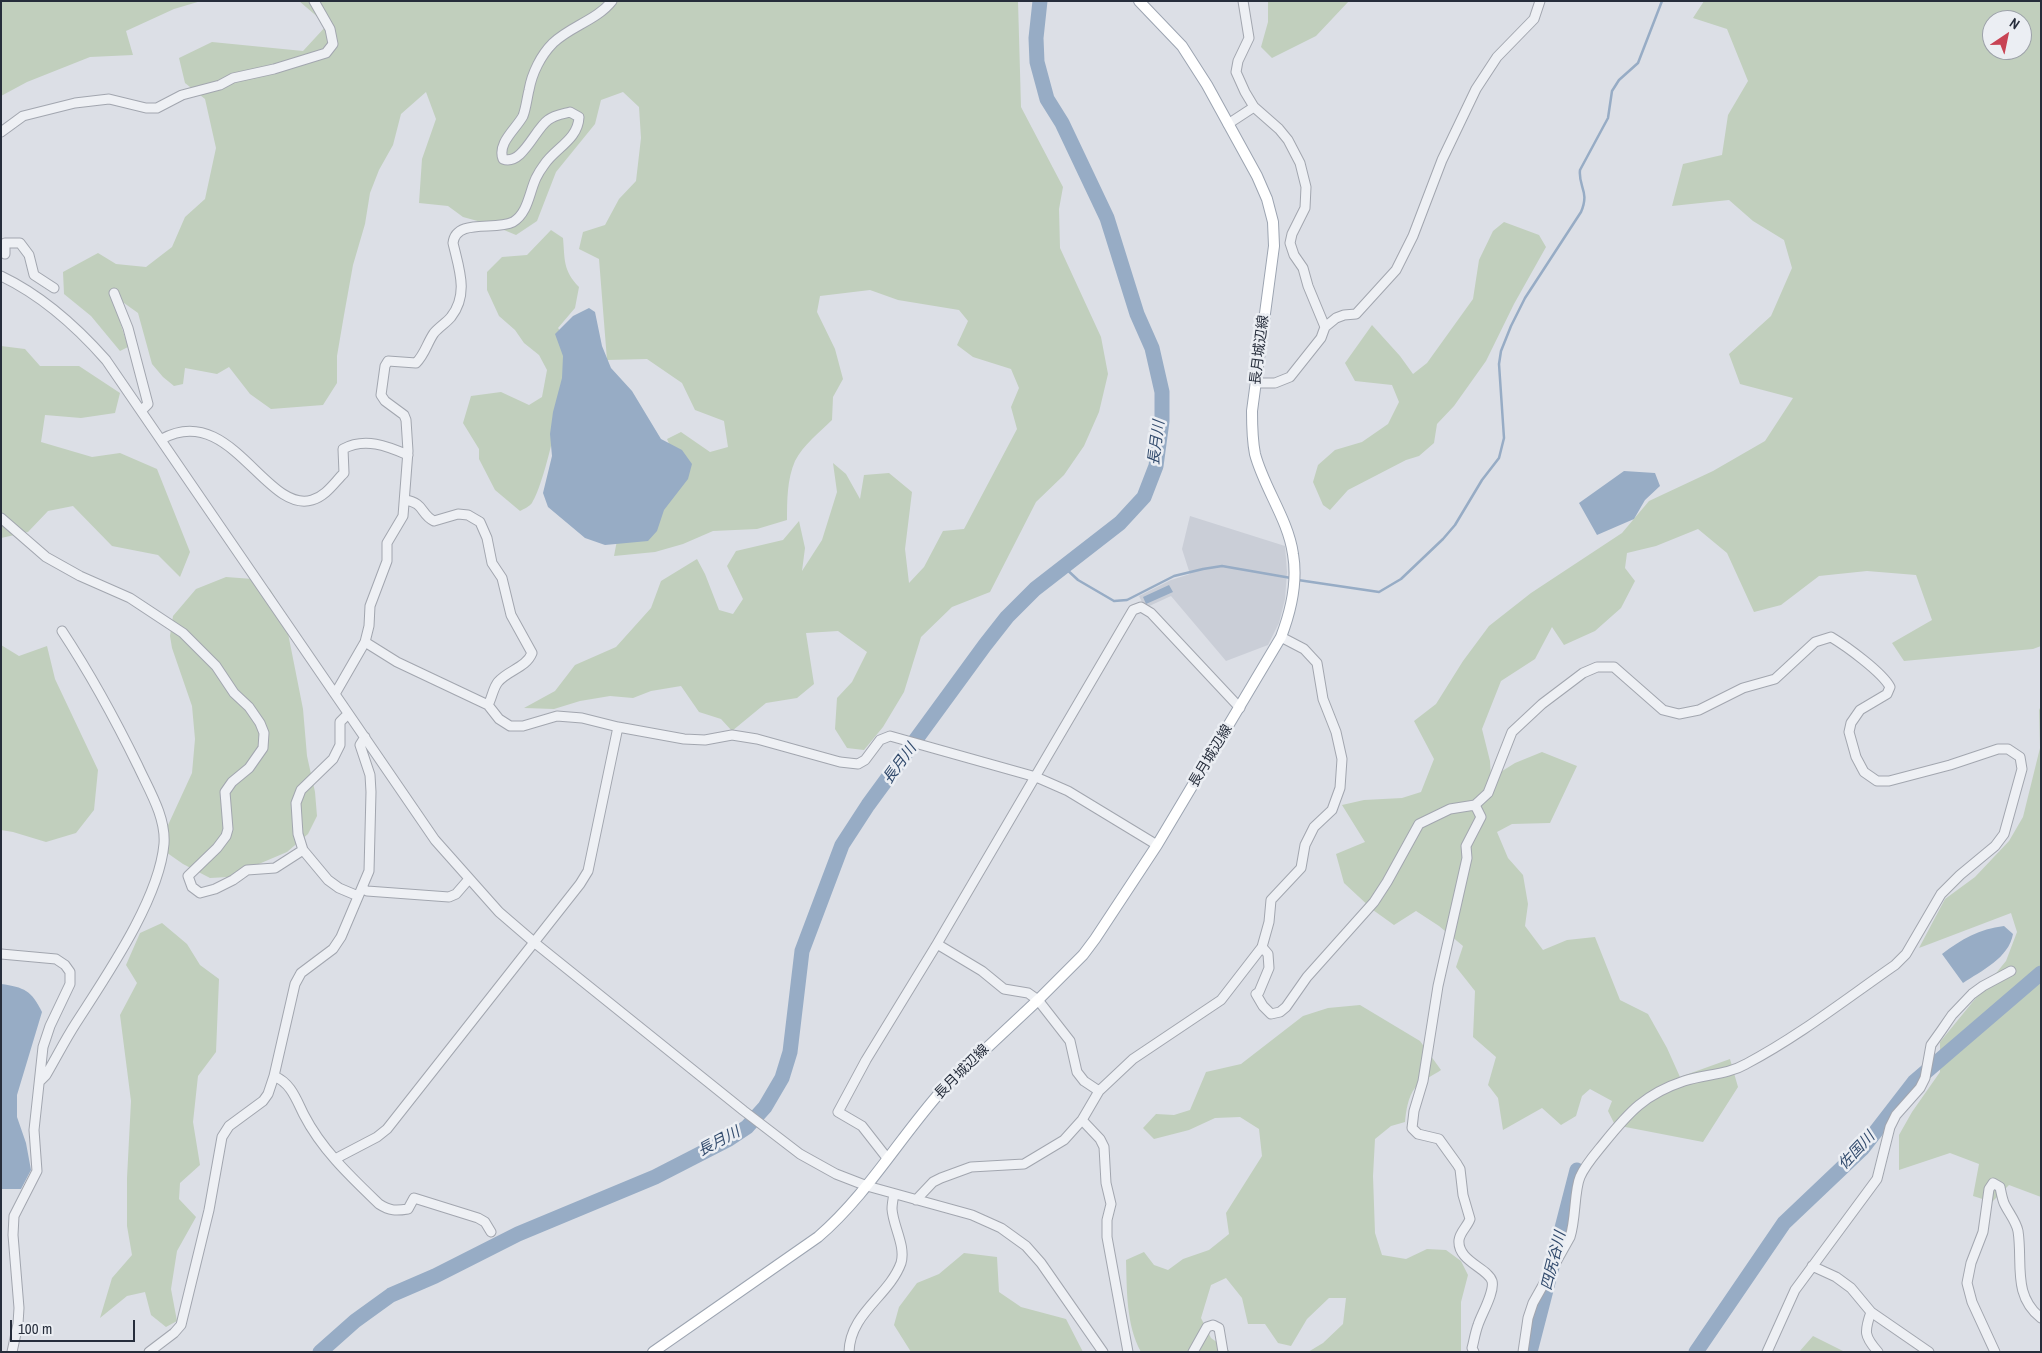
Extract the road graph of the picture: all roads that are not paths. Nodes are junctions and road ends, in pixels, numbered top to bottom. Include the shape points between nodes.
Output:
1 (314, 1) edge
2 (612, 1) edge
3 (1139, 1) edge
4 (1243, 1) edge
5 (1540, 1) edge
6 (1254, 108) junction
7 (1228, 124) junction
8 (1, 132) edge
9 (2, 255) edge
10 (1, 276) edge
11 (54, 288) dead end
12 (114, 293) dead end
13 (1325, 327) junction
14 (1256, 383) junction
15 (142, 410) junction
16 (162, 439) junction
17 (408, 455) junction
18 (405, 500) junction
19 (1, 518) edge
20 (62, 631) dead end
21 (1281, 637) junction
22 (365, 642) junction
23 (335, 694) junction
24 (488, 705) junction
25 (1240, 708) junction
26 (348, 714) junction
27 (618, 727) junction
28 (365, 737) junction
29 (1036, 777) junction
30 (1475, 805) junction
31 (1157, 845) junction
32 (303, 850) junction
33 (469, 880) junction
34 (360, 892) junction
35 (535, 943) junction
36 (937, 944) junction
37 (1262, 947) junction
38 (1, 954) edge
39 (2011, 972) dead end
40 (1038, 1000) junction
41 (274, 1076) junction
42 (40, 1081) junction
43 (1098, 1091) junction
44 (1082, 1120) junction
45 (887, 1158) junction
46 (335, 1159) junction
47 (867, 1186) junction
48 (894, 1194) junction
49 (916, 1200) junction
50 (491, 1232) dead end
51 (1812, 1266) junction
52 (1871, 1312) junction
53 (2041, 1318) edge
54 (12, 1352) edge
55 (150, 1352) edge
56 (653, 1352) edge
57 (849, 1352) edge
58 (1103, 1352) edge
59 (1128, 1352) edge
60 (1193, 1352) edge
61 (1223, 1352) edge
62 (1474, 1352) edge
63 (1523, 1352) edge
64 (1767, 1352) edge
65 (1878, 1352) edge
66 (1929, 1352) edge
67 (1995, 1352) edge

1 - 8 street via 332,36 333,44 326,53 233,78 182,95 157,108 109,99 75,103 23,116
2 - 17 street via 598,15 552,44 535,69 523,115 503,145 503,159 514,159 554,116 570,112 579,117 578,128 549,158 518,218 504,226 459,230 453,243 462,288 460,303 428,341 423,357 416,362 388,361 385,366 381,395 404,415
3 - 7 main road, 長月城辺線 via 1182,46
4 - 6 street via 1250,38 1236,72
5 - 13 street via 1534,19 1497,57 1476,89 1396,270 1356,314 1336,318
6 - 7 street
6 - 13 street via 1288,140 1300,163 1306,187 1305,208 1290,243
7 - 14 main road, 長月城辺線 via 1258,176 1273,222 1274,246
9 - 11 street via 5,243 20,242 29,255 34,275
10 - 15 street via 51,306 80,331 106,360
12 - 15 street via 137,358 148,404
13 - 14 street via 1321,338 1290,377 1275,383
14 - 21 main road, 長月城辺線 via 1252,432 1256,455 1288,532 1295,572 1292,601
15 - 16 street
16 - 17 street via 173,432 204,432 214,436 283,495 299,502 327,492 344,473 343,449 372,442
16 - 23 street
17 - 18 street
18 - 22 street via 403,516 387,542 387,561 370,606
18 - 24 street via 416,502 434,521 458,514 468,515 480,522 487,538 492,563 502,578 511,615 532,653 529,661 496,683
19 - 32 street via 46,557 130,598 183,632 216,666 260,723 264,748 225,792 226,836 188,876 192,887 200,893 215,889 248,870 275,868
20 - 42 street via 110,709 155,802 164,844 156,876 140,914 112,966
21 - 25 main road, 長月城辺線
21 - 37 street via 1304,649 1317,663 1323,700 1336,732 1342,759 1341,778 1332,810 1314,826 1305,845 1301,868 1272,900
22 - 23 street
22 - 24 street via 398,662
23 - 26 street
24 - 27 street via 510,726 523,726 557,716
25 - 29 street via 1151,613 1141,607 1133,610
25 - 31 main road, 長月城辺線
26 - 28 street
26 - 32 street via 340,722 340,744 333,759 301,790 296,803 298,834
27 - 29 street via 684,739 704,740 732,734 858,764 880,740 890,736
27 - 35 street via 588,871
28 - 33 street via 435,840
28 - 34 street via 360,745 370,775 370,857 369,871
29 - 31 street via 1068,792
29 - 36 street
30 - 37 street via 1450,809 1419,824 1374,902 1307,976 1286,1007 1272,1014 1256,994 1269,968 1268,954
30 - 62 street via 1480,818 1466,846 1467,858 1438,986 1412,1128 1418,1134 1439,1139 1460,1169 1470,1219 1461,1232 1460,1247 1468,1260 1493,1283 1478,1325 1472,1348
30 - 63 street via 1488,792 1512,732 1583,673 1597,667 1614,667 1663,710 1679,714 1699,710 1743,688 1775,679 1815,642 1830,637 1847,646 1885,677 1890,687 1887,694 1860,710 1851,723 1856,757 1864,772 1877,781 1890,781 1998,749 2008,749 2020,757 2022,769 2004,834 1941,894 1906,954 1895,965 1791,1039 1745,1065 1730,1072 1686,1080 1643,1101 1629,1113 1580,1177 1570,1237 1533,1302
31 - 40 main road, 長月城辺線 via 1096,939
32 - 34 street via 328,880 339,888
33 - 34 street via 449,897
33 - 35 street
34 - 41 street via 333,949 301,973 295,984
35 - 46 street via 387,1129
35 - 47 street via 800,1154 836,1174
36 - 40 street via 982,971 1004,989 1028,993
36 - 45 street via 838,1112 862,1126
37 - 43 street via 1221,1000 1133,1059
38 - 42 street via 56,959 70,972 70,984 43,1047
39 - 51 street via 1972,994 1931,1045 1920,1088 1896,1115 1890,1127 1877,1179
40 - 43 street via 1070,1041 1084,1082
40 - 45 main road, 長月城辺線 via 943,1089
41 - 46 street via 290,1087 311,1128
41 - 55 street via 263,1101 229,1126 222,1137 209,1210 181,1325
42 - 54 street via 34,1130 37,1171 14,1216 12,1234 19,1308
43 - 44 street
44 - 49 street via 1064,1140 1024,1164 971,1167 933,1182
44 - 59 street via 1100,1138 1104,1147 1110,1204 1106,1237
45 - 47 main road, 長月城辺線
46 - 50 street via 387,1209 408,1209 414,1198 478,1218
47 - 48 street
47 - 56 main road, 長月城辺線 via 841,1218 818,1237
48 - 49 street
48 - 57 street via 892,1208 902,1261 893,1278 854,1328
49 - 58 street via 972,1215 1001,1228 1026,1246
51 - 52 street via 1851,1288
51 - 64 street via 1795,1290
52 - 65 street via 1865,1329 1868,1340
52 - 66 street
53 - 67 street via 2032,1312 2024,1298 2018,1228 2000,1188 1993,1183 1989,1188 1983,1232 1967,1283 1972,1302
60 - 61 street via 1207,1327 1213,1325 1219,1328

